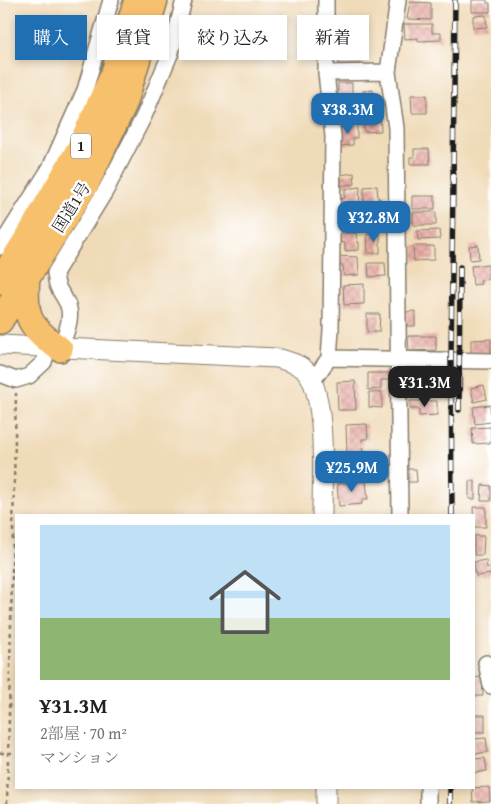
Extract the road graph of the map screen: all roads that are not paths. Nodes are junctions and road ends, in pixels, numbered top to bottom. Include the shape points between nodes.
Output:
1 (111, 0) edge
2 (137, 0) edge
3 (155, 0) edge
4 (184, 0) edge
5 (326, 0) edge
6 (398, 0) edge
7 (388, 72) junction
8 (326, 73) junction
9 (0, 247) edge
10 (27, 276) junction
11 (0, 281) edge
12 (0, 321) edge
13 (0, 345) edge
14 (54, 349) junction
15 (329, 358) junction
16 (398, 360) junction
17 (491, 361) edge
18 (0, 374) edge
19 (312, 382) junction
20 (322, 514) edge
21 (400, 514) edge
22 (486, 663) dead end
23 (491, 686) edge
24 (326, 789) edge
25 (428, 789) edge
26 (326, 804) edge
27 (428, 804) edge

1 - 9 street via 85,90 50,168
2 - 11 highway, 国道1号 / 1 via 113,75 78,151
3 - 10 highway, 国道1号 / 1 via 121,111 87,182
4 - 14 street via 171,52 144,116 106,190 55,274 57,288 70,314 66,333
5 - 8 street
6 - 7 street
7 - 8 street
7 - 16 street via 396,128
8 - 15 street via 333,136
10 - 12 highway, 国道1号 / 1
10 - 14 highway via 25,302 29,320
13 - 14 street
14 - 18 street via 29,376 16,380
14 - 19 street via 277,358 294,363 307,372
15 - 16 street
15 - 19 street
16 - 17 street
16 - 21 street
19 - 20 street via 321,419
22 - 23 street
24 - 26 street
25 - 27 street

